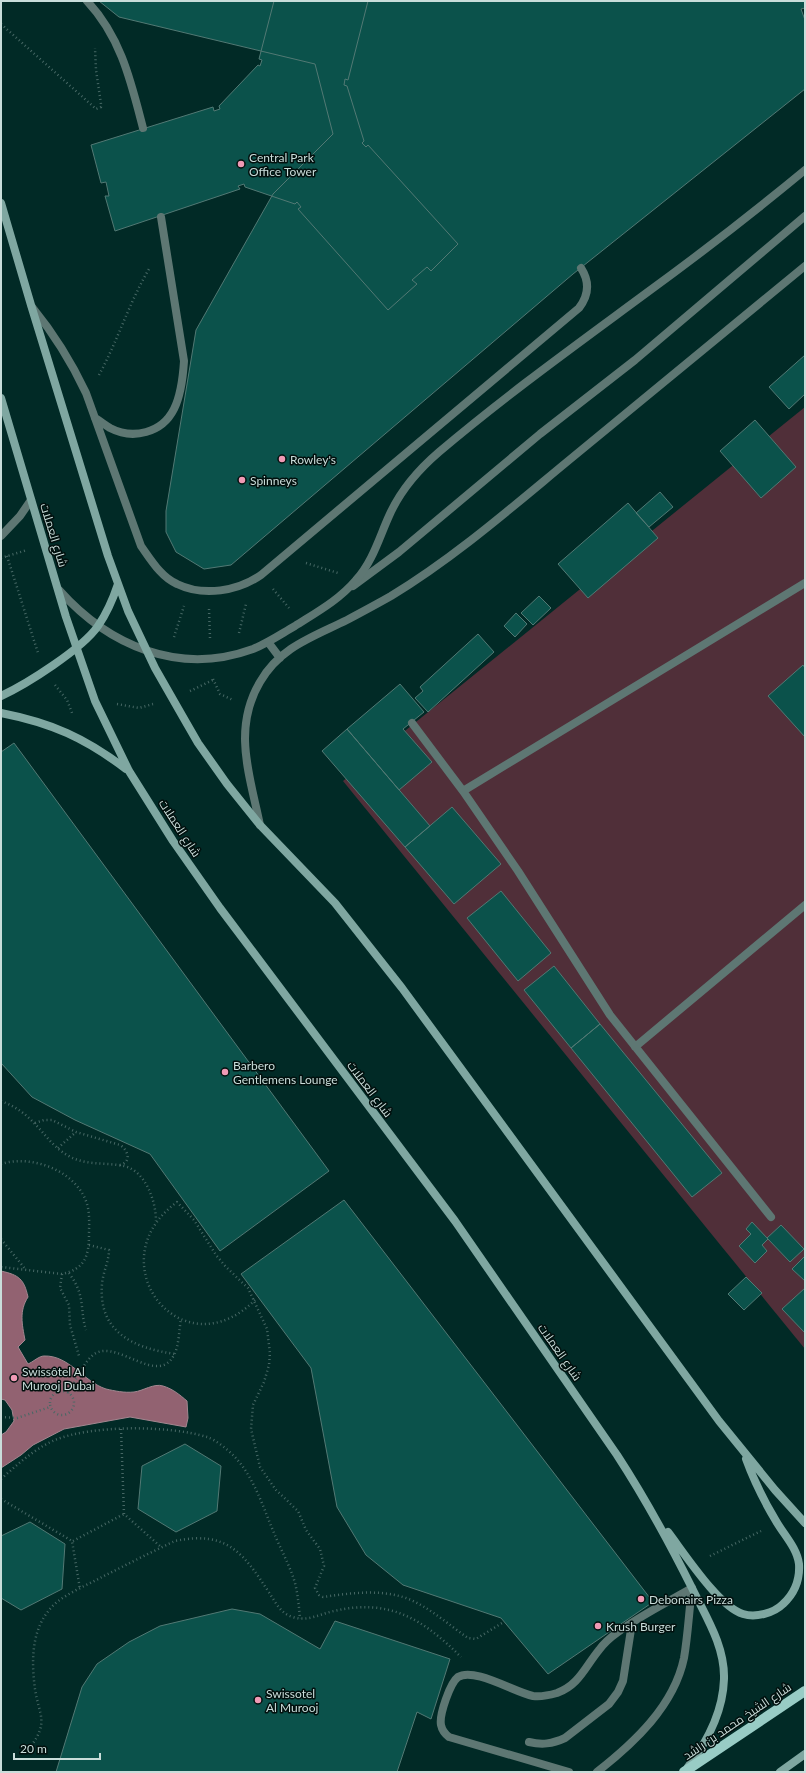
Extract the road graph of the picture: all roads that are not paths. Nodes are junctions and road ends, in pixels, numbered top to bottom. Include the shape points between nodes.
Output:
1 (87, 1) edge
2 (143, 128) dead end
3 (805, 170) edge
4 (1, 203) edge
5 (805, 216) edge
6 (161, 217) dead end
7 (805, 266) edge
8 (580, 268) dead end
9 (31, 306) junction
10 (1, 398) edge
11 (95, 418) junction
12 (31, 500) junction
13 (1, 536) edge
14 (118, 584) junction
15 (805, 584) edge
16 (59, 590) junction
17 (345, 591) junction
18 (98, 626) junction
19 (268, 642) junction
20 (78, 647) junction
21 (148, 652) junction
22 (280, 658) junction
23 (1, 696) edge
24 (1, 713) edge
25 (412, 723) dead end
26 (129, 771) junction
27 (463, 791) junction
28 (260, 825) junction
29 (805, 905) edge
30 (635, 1046) junction
31 (771, 1217) dead end
32 (744, 1453) junction
33 (654, 1514) junction
34 (805, 1523) edge
35 (692, 1588) junction
36 (632, 1623) junction
37 (805, 1691) edge
38 (529, 1742) dead end
39 (805, 1754) edge
40 (569, 1772) edge
41 (597, 1772) edge
42 (684, 1772) edge
43 (780, 1772) edge

1 - 2 street via 106,24 119,48 129,74
3 - 17 street via 720,238 555,360 439,452 410,481 389,516 376,550 357,579
4 - 9 street
5 - 17 street via 635,360 540,434 399,552
6 - 11 street via 184,361 174,410 165,422 153,430 138,434 110,428
7 - 22 street via 453,555 385,599 296,644
8 - 11 street via 587,284 584,301 579,308 261,575 229,590 208,591 177,584 151,561 141,546
9 - 11 street via 62,347 86,393
9 - 14 street via 98,528
10 - 12 street, شارع العملات
12 - 13 street
12 - 16 street, شارع العملات
14 - 18 street via 112,602
14 - 21 street
15 - 27 street
16 - 18 street
16 - 20 street, شارع العملات
17 - 19 street
18 - 20 street
18 - 21 street via 122,641
19 - 21 street via 234,655 210,659 167,657
19 - 22 street
20 - 23 street
20 - 26 street, شارع العملات via 95,701
21 - 28 street via 172,700 198,743
22 - 28 street via 261,680 254,693 245,724 246,760
24 - 26 street via 27,718 80,738
25 - 27 street
26 - 33 street, شارع العملات via 220,908 459,1227 617,1455
27 - 30 street via 559,934 587,981
28 - 32 street via 335,903 402,988
29 - 30 street
30 - 31 street
32 - 33 street via 753,1477 799,1563 798,1581 791,1597 778,1609 761,1615 744,1614 729,1606
32 - 34 street
33 - 35 street, شارع العملات
35 - 36 street
35 - 41 street via 684,1659 666,1700 654,1719 634,1740
35 - 42 street, شارع العملات via 716,1636 724,1678 716,1719 707,1738
36 - 38 street via 623,1681 609,1704 557,1741 539,1744
36 - 40 street via 599,1650 577,1681 557,1693 534,1696 470,1674 463,1675 452,1683 440,1720 444,1733 455,1740
37 - 42 main road, شارع الشيخ محمد بن راشد
39 - 43 street

